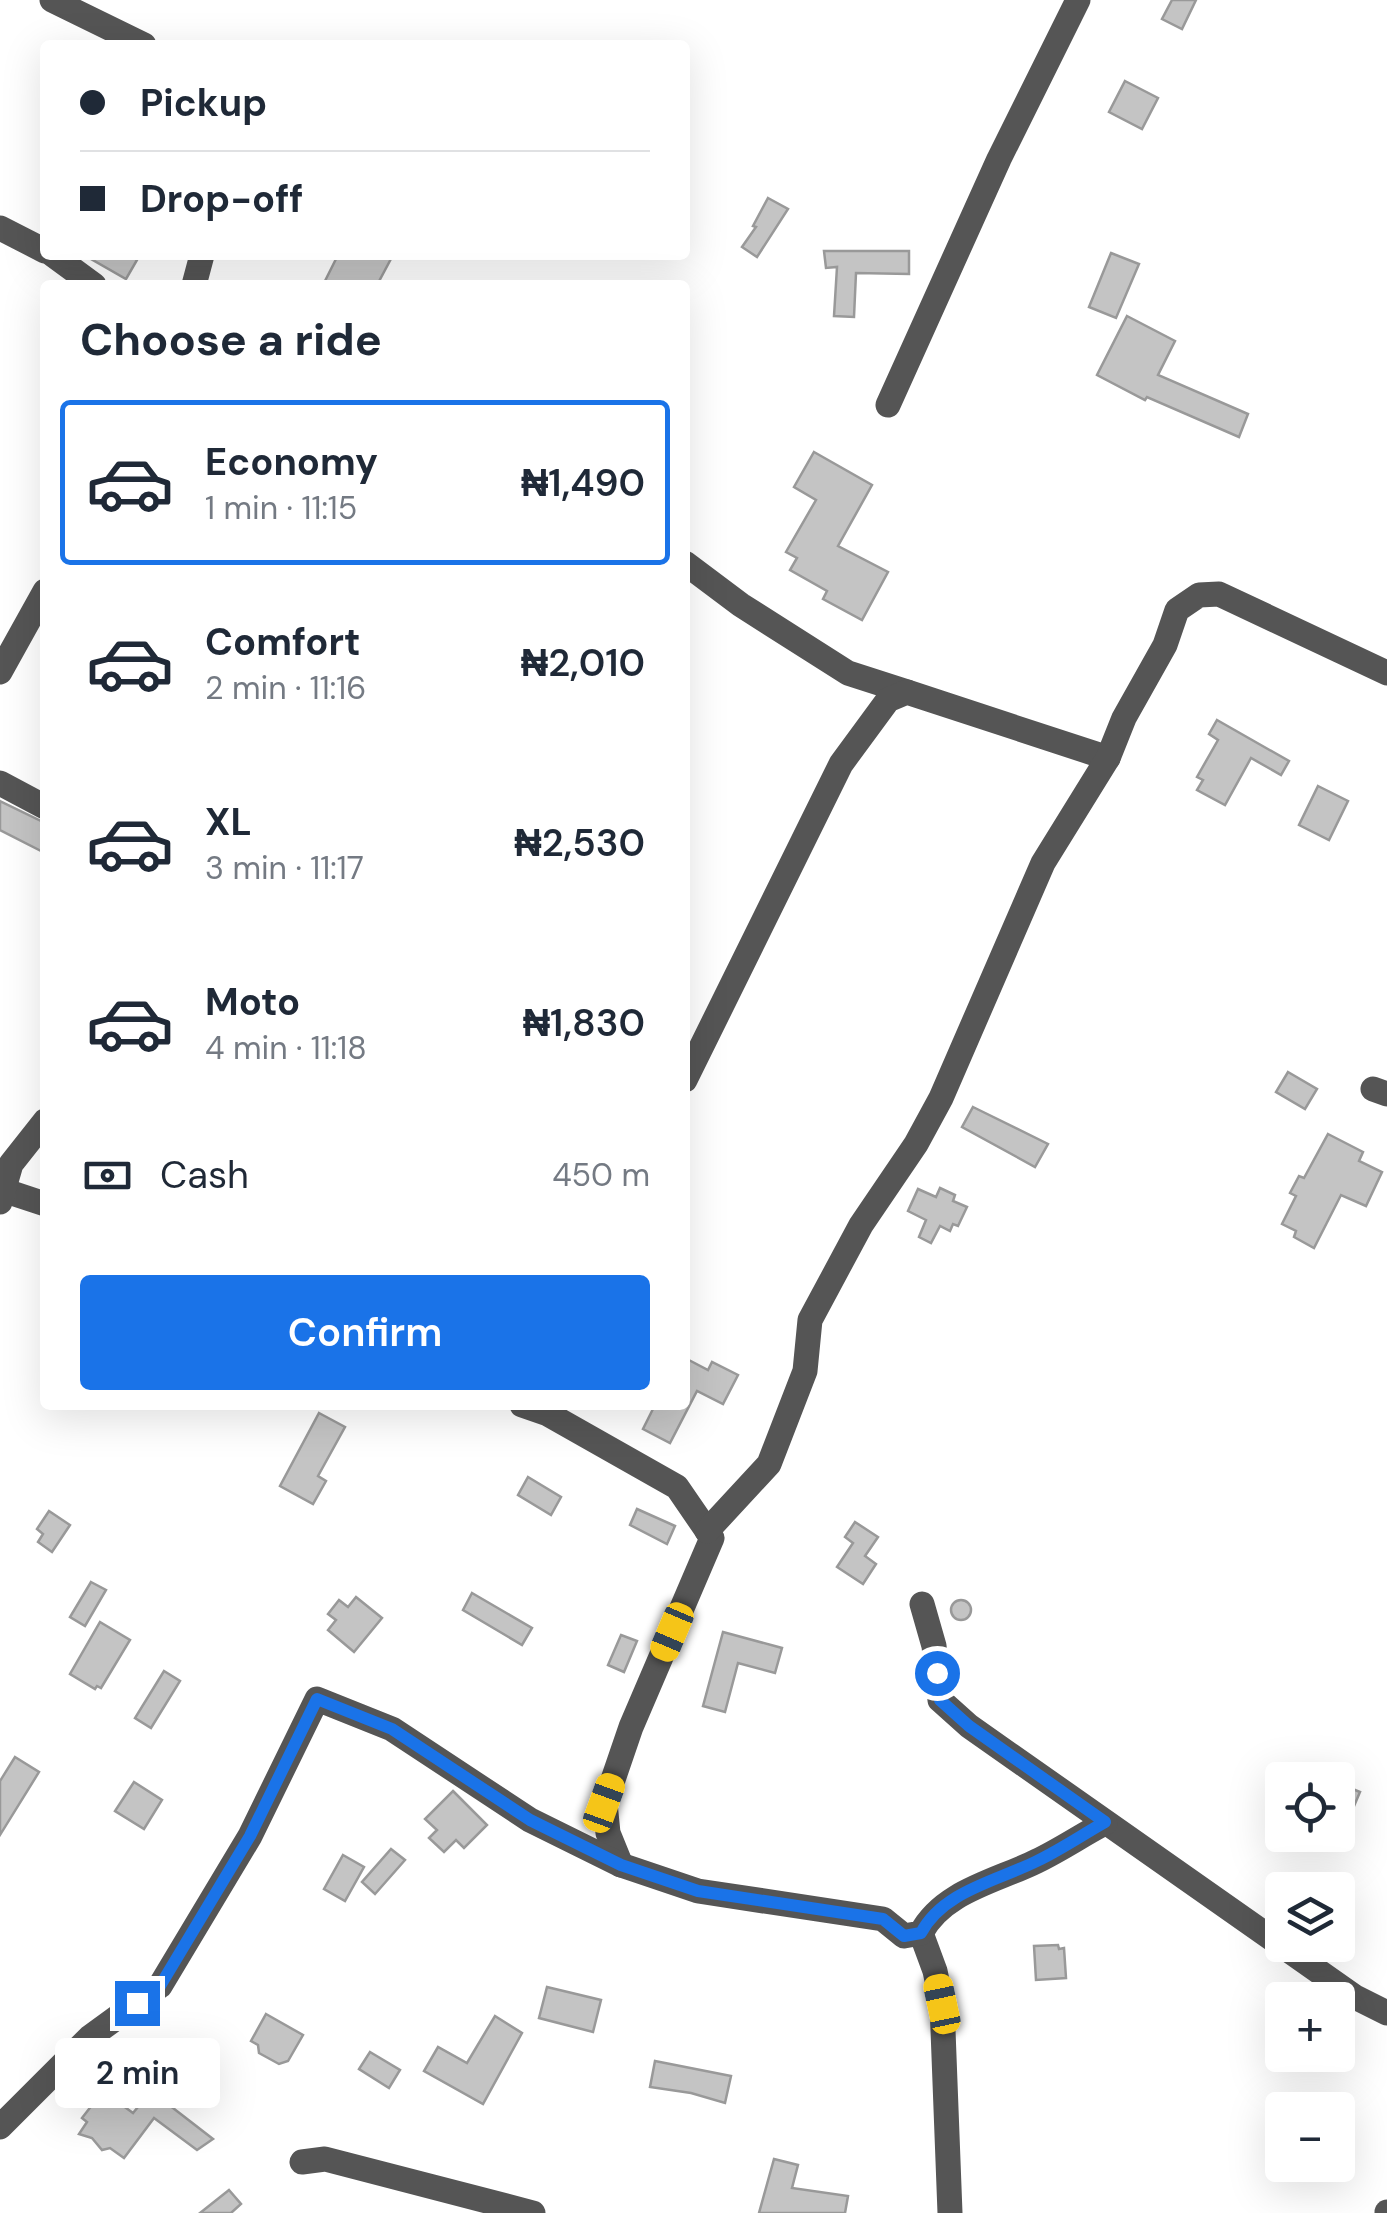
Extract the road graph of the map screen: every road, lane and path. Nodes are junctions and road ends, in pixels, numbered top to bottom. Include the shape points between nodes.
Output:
1 (52, 0) edge
2 (1078, 0) edge
3 (134, 40) edge
4 (0, 228) edge
5 (40, 248) edge
6 (60, 260) edge
7 (87, 280) edge
8 (888, 405) dead end
9 (690, 567) edge
10 (40, 601) edge
11 (0, 672) edge
12 (1387, 673) edge
13 (907, 692) junction
14 (1108, 758) junction
15 (0, 783) edge
16 (40, 803) edge
17 (690, 1070) edge
18 (40, 1126) edge
19 (2, 1196) edge
20 (40, 1203) edge
21 (538, 1410) edge
22 (707, 1531) junction
23 (922, 1604) dead end
24 (1105, 1822) junction
25 (621, 1865) junction
26 (921, 1933) junction
27 (1387, 2013) edge
28 (0, 2127) edge
29 (302, 2162) dead end
30 (533, 2213) edge
31 (950, 2213) edge

1 - 3 street
2 - 8 street
4 - 5 street
6 - 7 street
9 - 13 street via 848,673
10 - 11 street
12 - 14 street via 1219,594 1199,595 1177,610
13 - 14 street
13 - 17 street via 888,700 841,764
14 - 22 street via 1042,862 941,1098 810,1320 805,1371 769,1464
15 - 16 street
18 - 19 street via 11,1164
19 - 20 street
21 - 22 street via 677,1488
22 - 25 street via 712,1538 604,1803
23 - 24 street via 940,1700
24 - 26 street via 1036,1862 975,1886 930,1917
24 - 27 street via 1354,1997
25 - 26 street via 698,1891 883,1919 904,1936
25 - 28 street via 530,1820 392,1729 317,1699 250,1836 160,1986 90,2036
26 - 31 street via 942,2004
29 - 30 street via 325,2159

